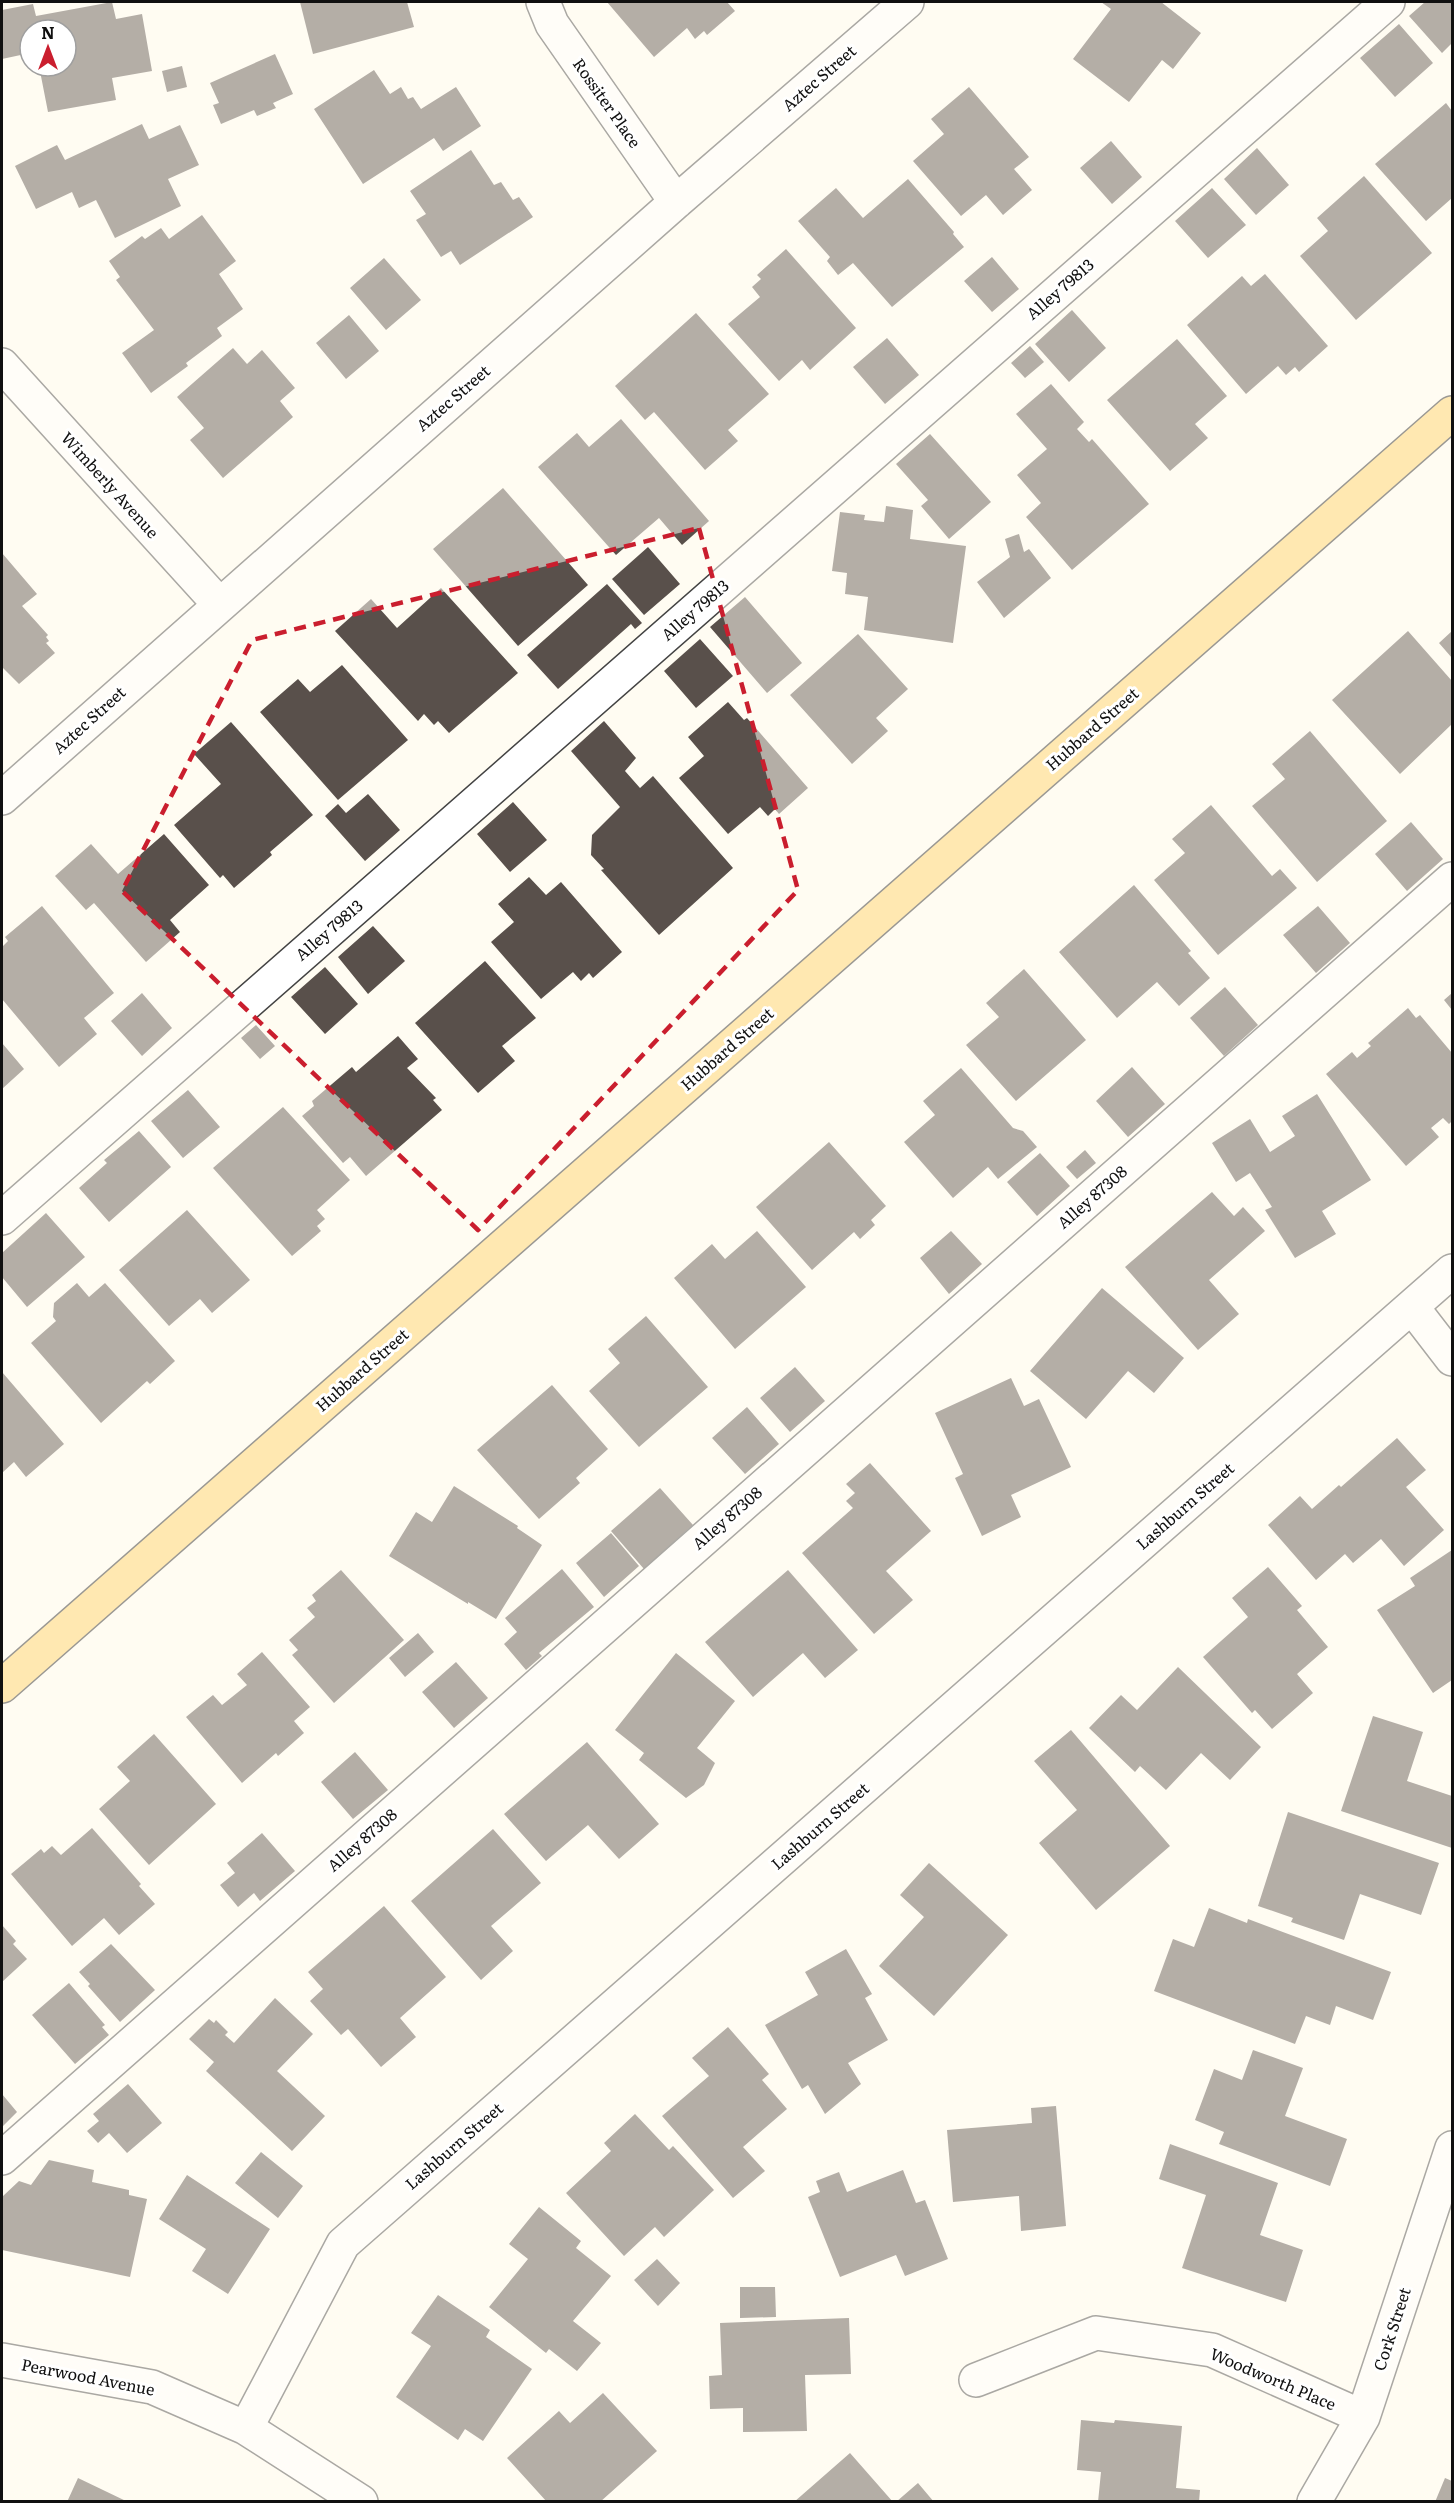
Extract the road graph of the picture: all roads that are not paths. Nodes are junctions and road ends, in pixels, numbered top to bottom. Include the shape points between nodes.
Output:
1 (543, 2) edge
2 (907, 2) edge
3 (1388, 2) edge
4 (676, 202) junction
5 (2, 365) edge
6 (1452, 413) edge
7 (219, 604) junction
8 (2, 798) edge
9 (1452, 879) edge
10 (2, 1218) edge
11 (1452, 1271) edge
12 (1412, 1307) junction
13 (1452, 1359) edge
14 (2, 1686) edge
15 (1452, 2148) edge
16 (2, 2158) edge
17 (2, 2360) edge
18 (976, 2380) dead end
19 (1363, 2417) junction
20 (246, 2428) junction
21 (362, 2502) edge
22 (1314, 2502) edge

1 - 4 street, Rossiter Place via 552,24
2 - 4 street, Aztec Street
3 - 10 street, Alley 79813
4 - 7 street, Aztec Street
5 - 7 street, Wimberly Avenue
6 - 14 main road, Hubbard Street
7 - 8 street, Aztec Street
9 - 16 street, Alley 87308
11 - 12 street, Lashburn Street
12 - 13 street
12 - 20 street, Lashburn Street via 343,2244
15 - 19 street, Cork Street
17 - 20 street, Pearwood Avenue via 152,2387
18 - 19 street, Woodworth Place via 1096,2333 1212,2350
19 - 22 street, Cork Street
20 - 21 street, Pearwood Avenue

